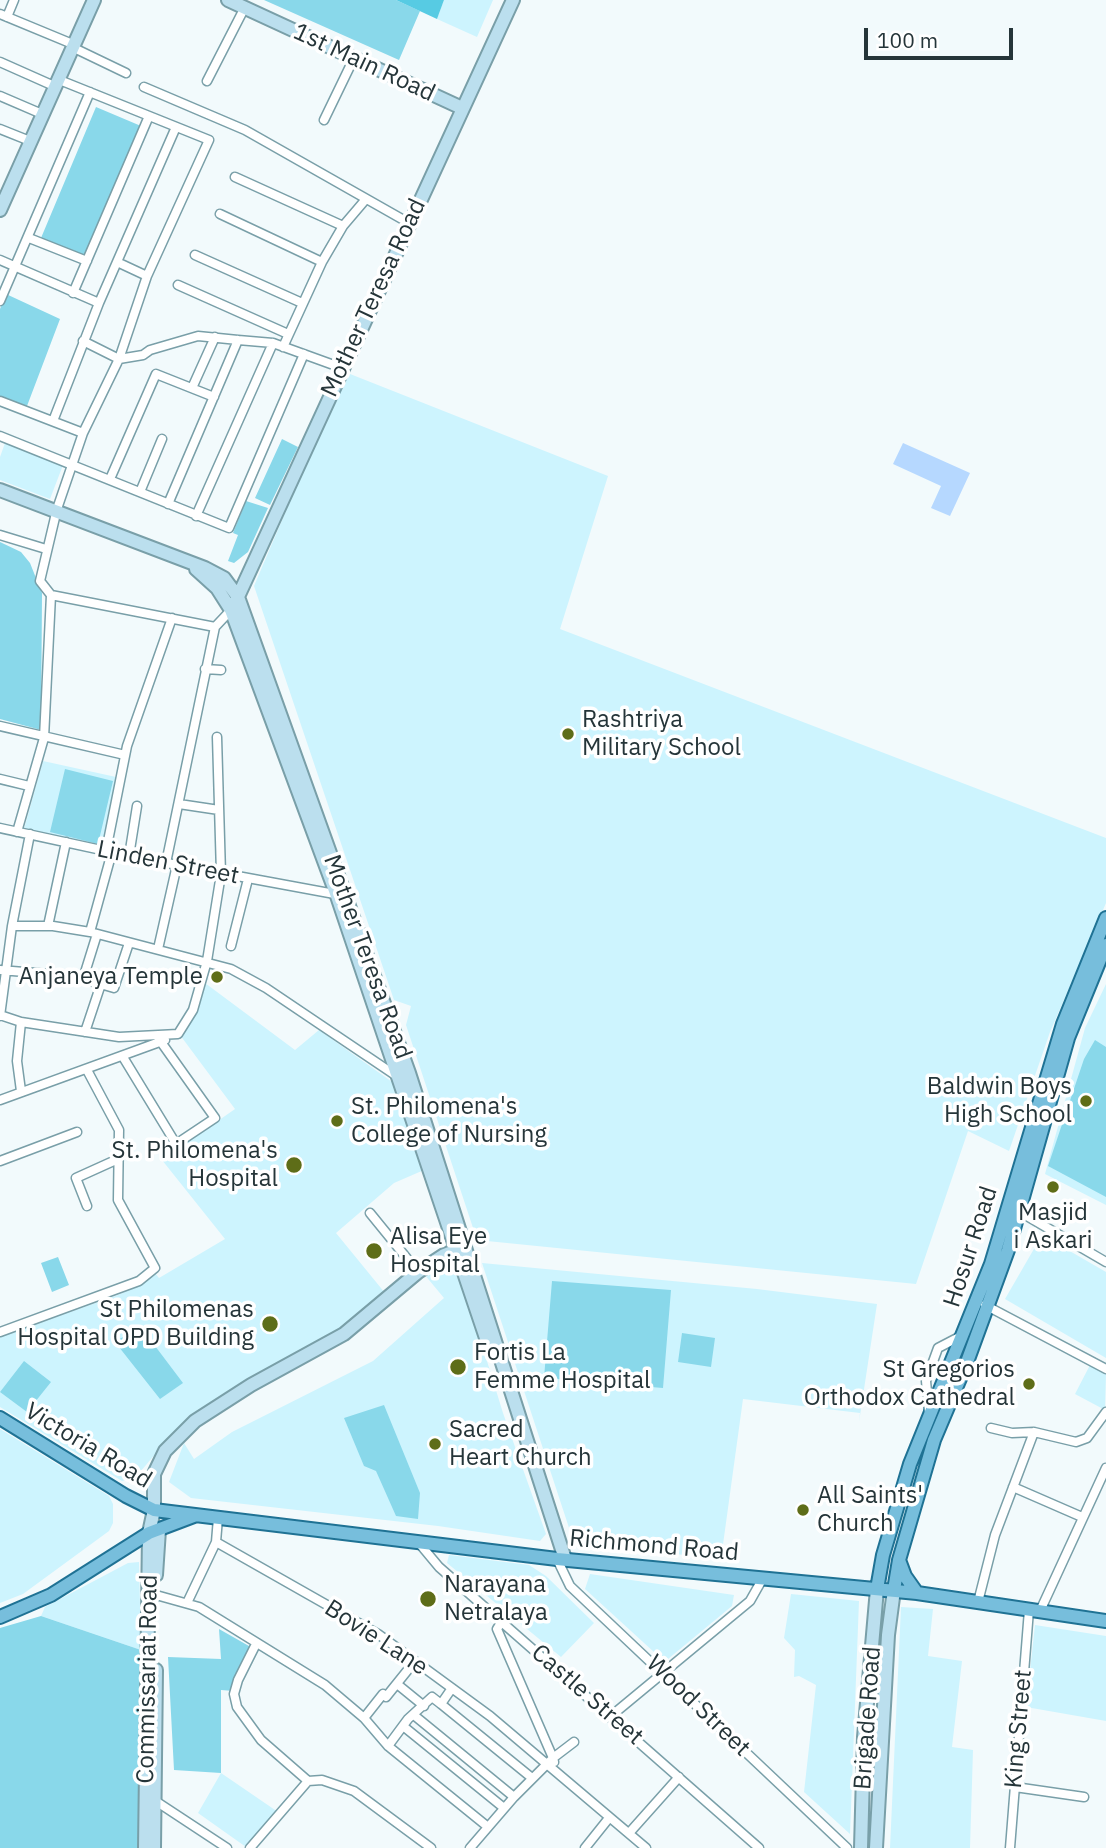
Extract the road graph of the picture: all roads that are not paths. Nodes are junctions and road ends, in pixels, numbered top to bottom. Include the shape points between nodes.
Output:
1 (14, 0) edge
2 (94, 0) edge
3 (228, 0) edge
4 (513, 0) edge
5 (245, 8) junction
6 (4, 15) edge
7 (75, 46) junction
8 (354, 58) junction
9 (0, 62) edge
10 (126, 73) dead end
11 (207, 80) dead end
12 (55, 82) junction
13 (144, 87) dead end
14 (90, 92) junction
15 (0, 96) edge
16 (462, 108) junction
17 (42, 114) junction
18 (149, 116) junction
19 (324, 120) dead end
20 (176, 127) junction
21 (0, 129) edge
22 (30, 141) junction
23 (236, 177) dead end
24 (366, 199) junction
25 (0, 210) edge
26 (220, 214) dead end
27 (409, 223) junction
28 (343, 226) junction
29 (29, 238) junction
30 (195, 255) dead end
31 (0, 260) edge
32 (87, 261) junction
33 (117, 262) junction
34 (322, 262) junction
35 (15, 266) junction
36 (147, 276) junction
37 (178, 285) dead end
38 (73, 293) junction
39 (0, 301) edge
40 (99, 303) junction
41 (302, 303) junction
42 (288, 334) junction
43 (215, 337) junction
44 (238, 340) junction
45 (83, 341) junction
46 (273, 343) junction
47 (283, 347) junction
48 (304, 354) junction
49 (119, 359) junction
50 (342, 368) junction
51 (192, 388) junction
52 (214, 397) junction
53 (0, 401) edge
54 (53, 421) junction
55 (83, 433) junction
56 (0, 436) edge
57 (162, 439) dead end
58 (71, 463) junction
59 (110, 479) junction
60 (0, 490) edge
61 (140, 492) junction
62 (168, 503) junction
63 (57, 509) junction
64 (197, 516) junction
65 (0, 535) edge
66 (46, 549) junction
67 (178, 558) junction
68 (51, 595) junction
69 (238, 597) junction
70 (232, 610) junction
71 (172, 618) junction
72 (215, 627) junction
73 (205, 669) junction
74 (221, 670) dead end
75 (0, 726) edge
76 (217, 737) dead end
77 (44, 738) junction
78 (125, 755) junction
79 (0, 779) edge
80 (29, 786) junction
81 (179, 804) junction
82 (137, 806) dead end
83 (219, 810) junction
84 (0, 828) edge
85 (17, 832) junction
86 (30, 834) junction
87 (66, 842) junction
88 (109, 851) junction
89 (129, 856) junction
90 (166, 863) junction
91 (177, 865) junction
92 (221, 874) junction
93 (248, 879) junction
94 (341, 895) junction
95 (1106, 918) edge
96 (12, 926) junction
97 (48, 926) junction
98 (94, 933) junction
99 (129, 943) junction
100 (1106, 945) edge
101 (231, 946) dead end
102 (158, 949) junction
103 (207, 961) junction
104 (2, 970) edge
105 (83, 979) junction
106 (101, 984) junction
107 (0, 1016) edge
108 (21, 1022) junction
109 (85, 1032) junction
110 (178, 1034) junction
111 (161, 1042) junction
112 (123, 1057) junction
113 (87, 1070) junction
114 (397, 1077) junction
115 (21, 1091) junction
116 (0, 1100) edge
117 (77, 1132) dead end
118 (118, 1158) junction
119 (0, 1161) edge
120 (87, 1206) dead end
121 (1020, 1212) junction
122 (370, 1213) dead end
123 (461, 1248) junction
124 (1106, 1262) edge
125 (418, 1272) junction
126 (982, 1304) junction
127 (0, 1332) edge
128 (965, 1334) junction
129 (1106, 1369) edge
130 (1106, 1412) edge
131 (929, 1413) junction
132 (0, 1418) edge
133 (991, 1428) dead end
134 (1034, 1432) junction
135 (1106, 1468) edge
136 (1013, 1487) junction
137 (154, 1510) junction
138 (197, 1515) junction
139 (1082, 1517) junction
140 (218, 1518) junction
141 (154, 1532) junction
142 (417, 1540) junction
143 (216, 1542) junction
144 (561, 1559) junction
145 (899, 1560) junction
146 (763, 1578) junction
147 (877, 1589) junction
148 (894, 1590) junction
149 (917, 1593) junction
150 (156, 1595) junction
151 (978, 1602) junction
152 (187, 1604) junction
153 (1035, 1611) junction
154 (0, 1618) edge
155 (502, 1621) junction
156 (1106, 1621) edge
157 (256, 1644) junction
158 (415, 1661) junction
159 (663, 1672) junction
160 (397, 1684) junction
161 (452, 1688) junction
162 (441, 1704) junction
163 (424, 1706) junction
164 (415, 1716) junction
165 (611, 1716) junction
166 (364, 1718) junction
167 (403, 1726) junction
168 (573, 1742) dead end
169 (388, 1746) junction
170 (554, 1758) junction
171 (546, 1764) junction
172 (555, 1772) junction
173 (679, 1777) junction
174 (532, 1778) junction
175 (308, 1781) junction
176 (1015, 1787) junction
177 (514, 1797) junction
178 (1084, 1797) dead end
179 (152, 1798) junction
180 (504, 1808) junction
181 (609, 1818) junction
182 (488, 1827) junction
183 (630, 1832) junction
184 (145, 1848) edge
185 (154, 1848) edge
186 (227, 1848) edge
187 (250, 1848) edge
188 (430, 1848) edge
189 (470, 1848) edge
190 (585, 1848) edge
191 (646, 1848) edge
192 (759, 1848) edge
193 (847, 1848) edge
194 (862, 1848) edge
195 (876, 1848) edge
196 (1010, 1848) edge

1 - 6 street
2 - 7 street
3 - 5 street, 1st Main Road
4 - 16 street, Mother Teresa Road
5 - 8 street, 1st Main Road
5 - 11 street
6 - 7 street
7 - 10 street
7 - 12 street
8 - 16 street, 1st Main Road
8 - 19 street
9 - 12 street
12 - 14 street
12 - 17 street
13 - 24 street via 245,130
14 - 18 street
14 - 29 street
15 - 17 street
16 - 27 street, Mother Teresa Road
17 - 22 street
18 - 20 street
18 - 32 street
20 - 33 street
20 - 36 street via 209,140
21 - 22 street
22 - 25 street
23 - 28 street
24 - 27 street
24 - 28 street
26 - 34 street
27 - 50 street, Mother Teresa Road
28 - 34 street
29 - 32 street
29 - 35 street
30 - 41 street
31 - 35 street
32 - 38 street
33 - 36 street
33 - 40 street
34 - 41 street
35 - 38 street
35 - 39 street
36 - 49 street
37 - 42 street
38 - 40 street
40 - 45 street
41 - 42 street
42 - 47 street
43 - 44 street
43 - 49 street via 198,336
43 - 51 street
44 - 46 street
44 - 52 street
45 - 49 street
45 - 54 street
46 - 47 street
46 - 64 street
47 - 48 street
48 - 50 street
48 - 64 street via 229,528
49 - 55 street
50 - 69 street, Mother Teresa Road
51 - 52 street
51 - 59 street via 156,374
52 - 62 street
53 - 54 street
54 - 55 street
55 - 58 street
56 - 58 street
57 - 61 street
58 - 59 street
58 - 63 street
59 - 61 street
60 - 63 street
61 - 62 street
62 - 64 street
63 - 66 street
63 - 67 street
65 - 66 street
66 - 68 street via 40,581
67 - 69 street, Mother Teresa Road via 224,578
67 - 70 street, Mother Teresa Road via 201,572
68 - 71 street
68 - 77 street
69 - 70 street, Mother Teresa Road
69 - 94 street, Mother Teresa Road
70 - 72 street
70 - 94 street, Mother Teresa Road
71 - 72 street
71 - 78 street
72 - 73 street
73 - 74 street
73 - 81 street
75 - 77 street
76 - 83 street
77 - 78 street
77 - 80 street
78 - 88 street
79 - 80 street
80 - 85 street
81 - 83 street
81 - 90 street
82 - 89 street
83 - 92 street
84 - 85 street, Linden Street
85 - 86 street, Linden Street
86 - 87 street, Linden Street
86 - 96 street
87 - 88 street, Linden Street
87 - 97 street
88 - 89 street, Linden Street
88 - 98 street
89 - 90 street, Linden Street
90 - 91 street, Linden Street
91 - 92 street, Linden Street
91 - 102 street
92 - 93 street, Linden Street
92 - 103 street
93 - 94 street, Linden Street
93 - 101 street
94 - 114 street, Mother Teresa Road
94 - 123 street, Mother Teresa Road
95 - 126 main road, Hosur Road via 1063,1024
96 - 97 street
96 - 104 street
97 - 98 street
98 - 99 street
98 - 105 street
99 - 102 street
99 - 106 street via 114,988
100 - 121 main road, Hosur Road via 1068,1038
102 - 103 street
103 - 110 street via 193,1010
103 - 114 street via 266,988
104 - 105 street
104 - 107 street
105 - 106 street
106 - 109 street
107 - 108 street
108 - 109 street
108 - 115 street via 17,1061
109 - 110 street via 119,1037
110 - 111 street
111 - 112 street
111 - 112 street via 215,1118 176,1144
112 - 113 street
113 - 115 street
113 - 118 street via 119,1130
114 - 123 street, Mother Teresa Road
115 - 116 street
117 - 119 street
118 - 120 street via 76,1178
118 - 127 street via 118,1200 155,1268 139,1282
121 - 124 street
121 - 126 main road, Hosur Road
122 - 125 street
123 - 125 street, Commissariat Road
123 - 144 street, Mother Teresa Road
125 - 137 street, Commissariat Road via 344,1334 195,1421 165,1451 155,1474
126 - 128 main road, Hosur Road
126 - 129 street
126 - 145 main road, Hosur Road via 934,1440
128 - 131 main road, Hosur Road
128 - 131 street via 938,1348 926,1381
130 - 134 street via 1095,1430 1080,1441
131 - 147 main road, Hosur Road via 894,1516
132 - 137 main road, Victoria Road
133 - 134 street
134 - 136 street
135 - 139 street, King Street
136 - 139 street
136 - 151 street
137 - 138 main road, Richmond Road
137 - 141 street, Commissariat Road
138 - 140 main road, Richmond Road
138 - 141 main road, Richmond Road
139 - 153 street, King Street
140 - 142 main road, Richmond Road
140 - 143 street
141 - 150 street, Commissariat Road
141 - 154 main road, Richmond Road via 51,1595
141 - 179 street, Commissariat Road
142 - 144 main road, Richmond Road
142 - 155 street, Castle Street via 439,1567
143 - 152 street
143 - 158 street, Bovie Lane via 378,1634
144 - 146 main road, Richmond Road
144 - 159 street, Wood Street via 570,1586
145 - 148 main road, Hosur Road
145 - 149 main road
146 - 147 main road, Richmond Road
146 - 159 street via 750,1601
147 - 148 main road, Richmond Road
147 - 194 street, Brigade Road via 864,1737
148 - 149 main road, Richmond Road
148 - 195 street, Brigade Road
149 - 151 main road, Richmond Road
150 - 152 street
150 - 179 street, Commissariat Road
151 - 153 main road, Richmond Road
152 - 157 street via 199,1606
153 - 156 main road, Richmond Road
153 - 176 street, King Street
155 - 165 street, Castle Street
155 - 170 street via 497,1629
157 - 166 street via 325,1685
157 - 175 street via 236,1687 237,1707 261,1740
158 - 160 street
158 - 161 street, Bovie Lane
159 - 165 street
159 - 193 street, Wood Street
160 - 163 street
160 - 166 street
161 - 162 street
161 - 171 street, Bovie Lane
162 - 163 street via 432,1697
162 - 174 street
163 - 164 street
164 - 167 street
164 - 177 street
165 - 173 street, Castle Street
166 - 169 street
167 - 169 street
167 - 180 street
168 - 170 street
169 - 182 street
170 - 171 street
170 - 172 street
171 - 172 street, Bovie Lane
171 - 174 street
172 - 181 street, Bovie Lane
173 - 183 street
173 - 192 street, Castle Street
174 - 177 street
175 - 187 street
175 - 188 street via 321,1780 354,1791
176 - 178 street
176 - 196 street, King Street
177 - 180 street
179 - 184 street, Commissariat Road
179 - 185 street, Commissariat Road
179 - 186 street
180 - 182 street
181 - 183 street, Bovie Lane
181 - 190 street
182 - 189 street
183 - 191 street, Bovie Lane

